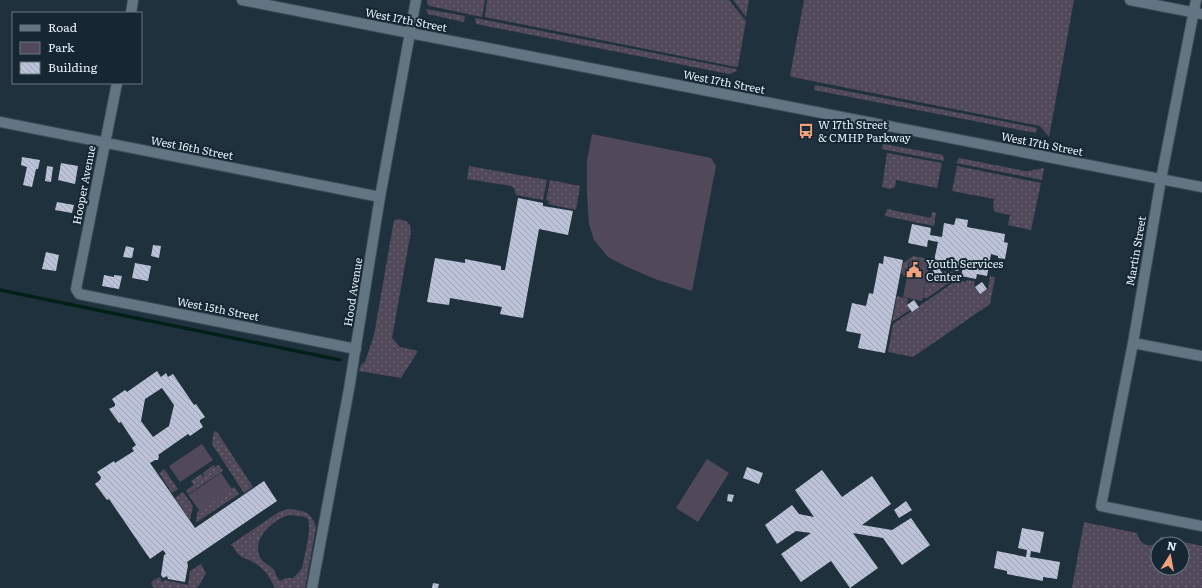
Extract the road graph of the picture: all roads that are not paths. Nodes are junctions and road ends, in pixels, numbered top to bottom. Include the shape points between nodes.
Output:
1 (133, 0) edge
2 (242, 0) edge
3 (416, 0) edge
4 (1130, 0) edge
5 (1196, 0) edge
6 (131, 12) edge
7 (1198, 14) edge
8 (410, 34) junction
9 (117, 84) edge
10 (0, 122) edge
11 (105, 143) junction
12 (1161, 179) junction
13 (1202, 187) edge
14 (380, 197) junction
15 (77, 292) joint
16 (1133, 343) junction
17 (356, 349) junction
18 (1202, 356) edge
19 (1202, 526) edge
20 (312, 588) edge

1 - 6 street
2 - 8 street, West 17th Street
3 - 8 street, Hood Avenue
4 - 7 street
5 - 7 street, Martin Street
7 - 12 street, Martin Street
8 - 12 street, West 17th Street
8 - 14 street, Hood Avenue
9 - 11 street, Hooper Avenue
10 - 11 street, West 16th Street
11 - 14 street, West 16th Street
11 - 15 street, Hooper Avenue
12 - 13 street, West 17th Street
12 - 16 street, Martin Street
14 - 17 street, Hood Avenue
15 - 17 street, West 15th Street
16 - 18 street
16 - 19 street, Martin Street via 1101,506
17 - 20 street, Hood Avenue

